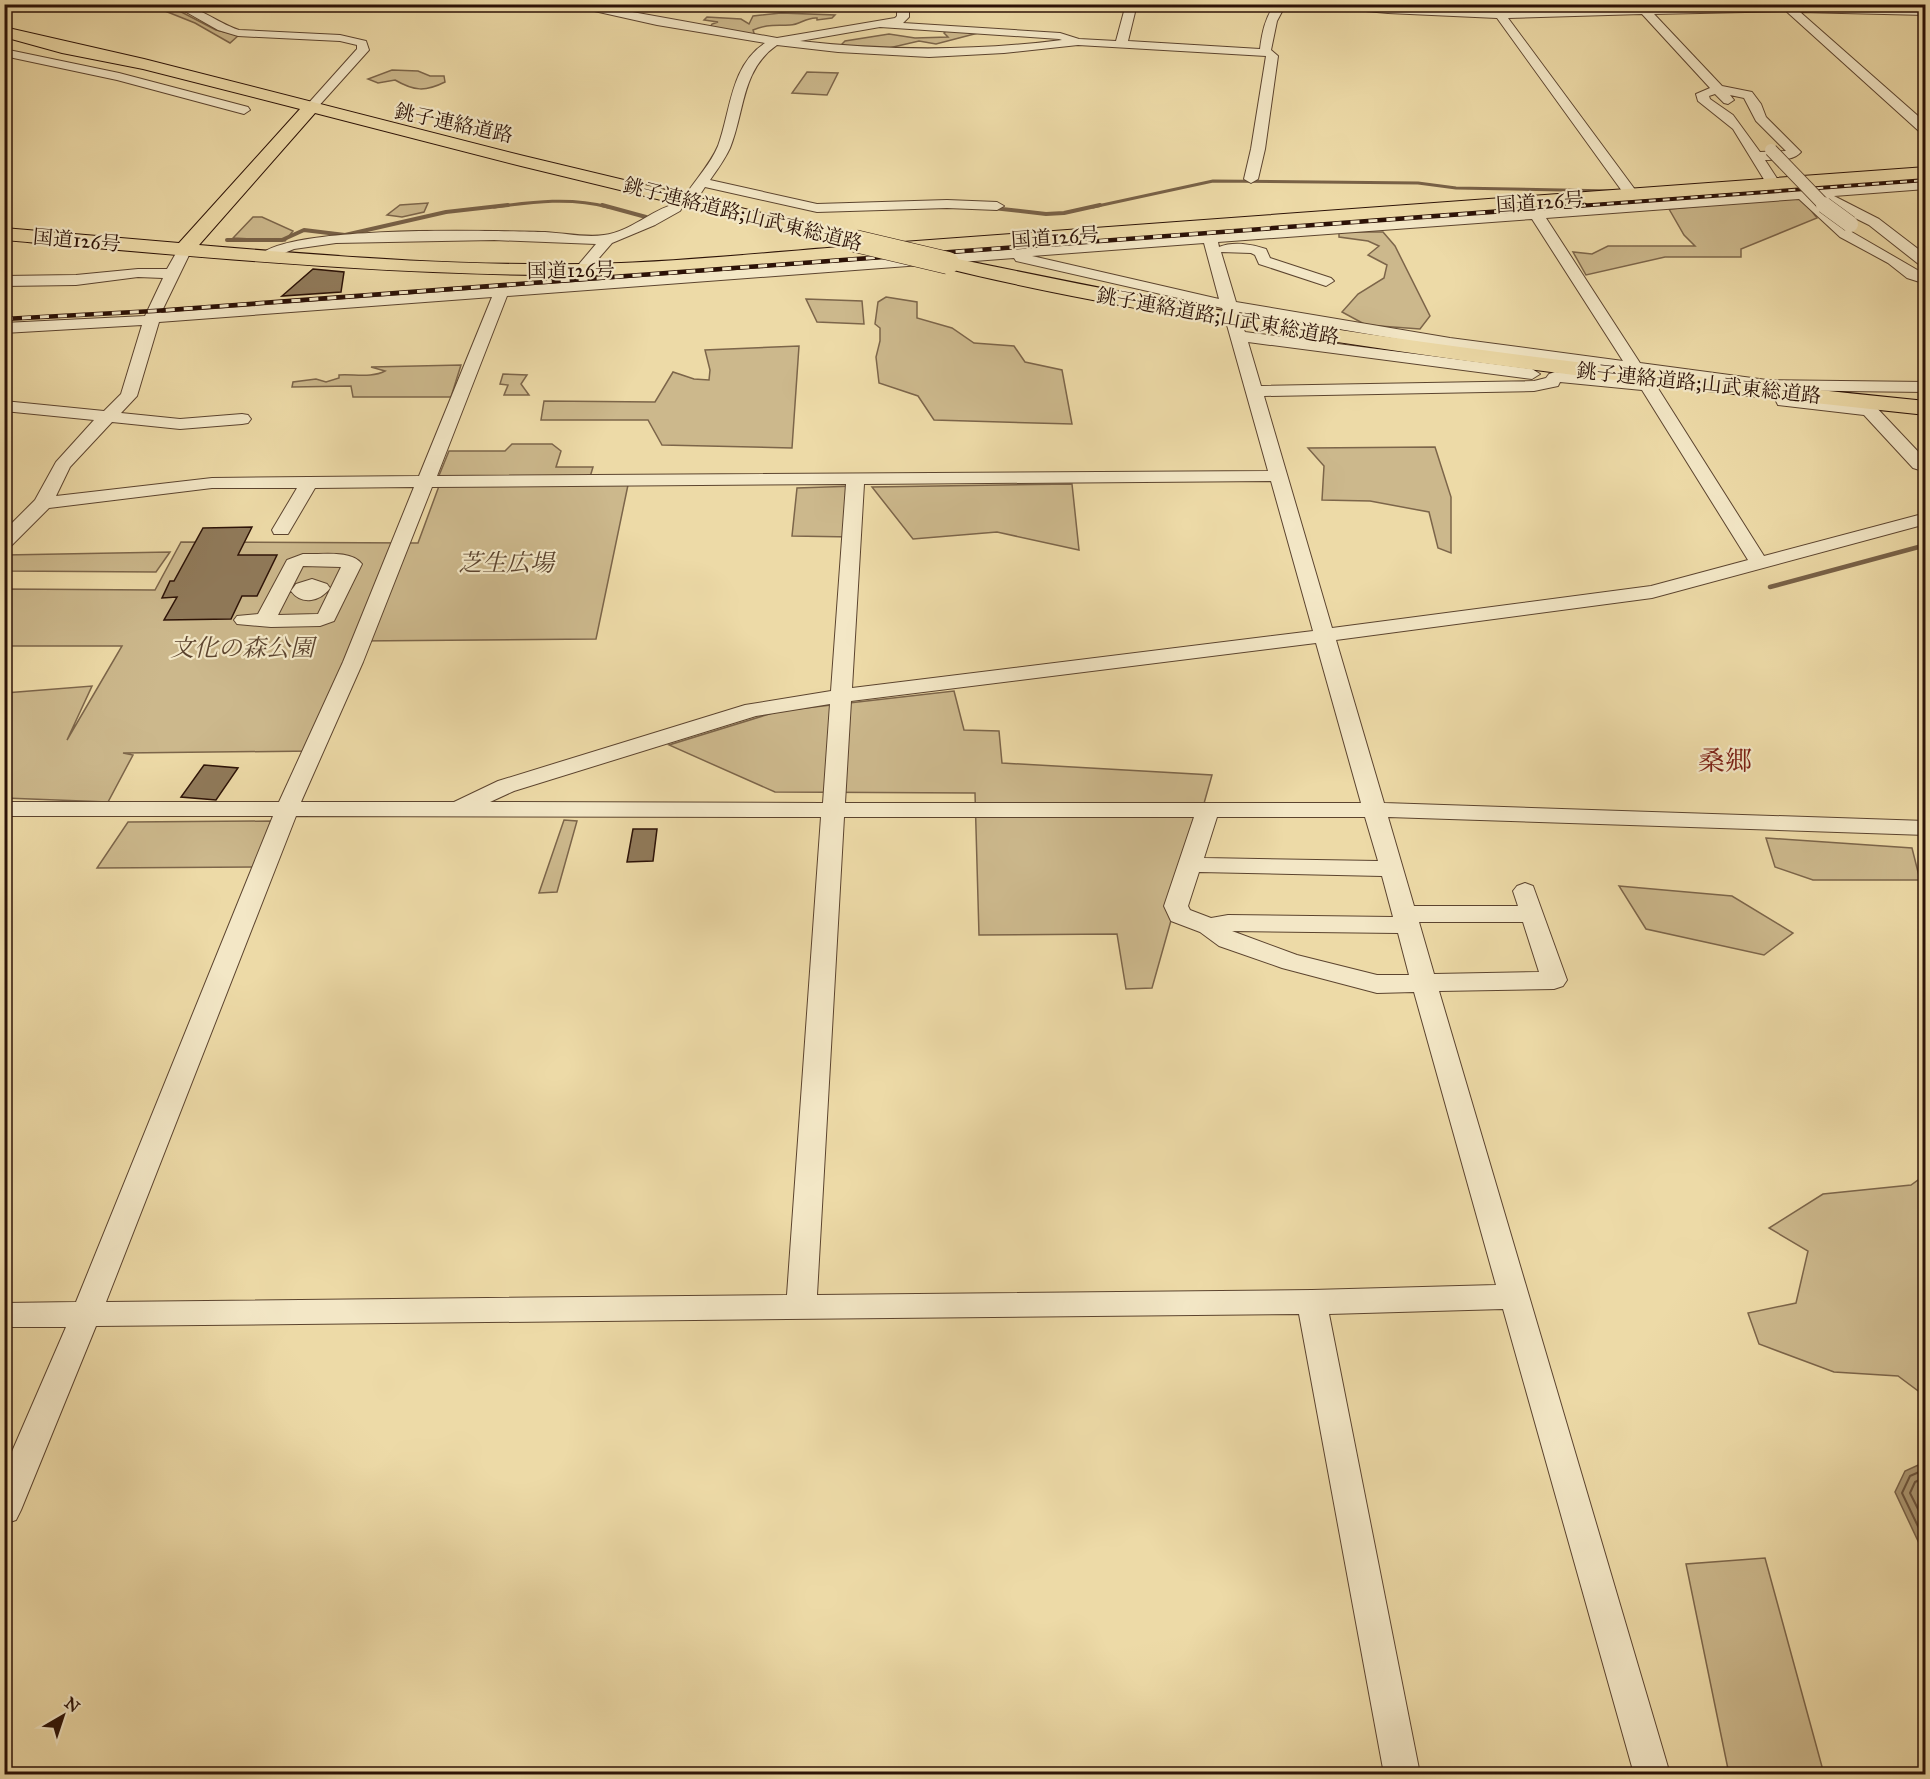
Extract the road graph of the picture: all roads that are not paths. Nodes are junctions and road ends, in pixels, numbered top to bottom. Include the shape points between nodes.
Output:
1 (177, 4) edge
2 (568, 4) edge
3 (644, 4) edge
4 (903, 4) edge
5 (1132, 4) edge
6 (1281, 4) edge
7 (1321, 4) edge
8 (1642, 7) edge
9 (1824, 7) edge
10 (1601, 8) edge
11 (1790, 8) junction
12 (1926, 12) edge
13 (620, 15) junction
14 (1500, 15) junction
15 (884, 25) junction
16 (4, 32) edge
17 (774, 42) junction
18 (1078, 42) junction
19 (1121, 44) junction
20 (4, 52) edge
21 (1264, 52) junction
22 (757, 54) junction
23 (865, 55) dead end
24 (1718, 89) junction
25 (309, 109) junction
26 (244, 110) dead end
27 (1926, 130) edge
28 (1754, 156) junction
29 (521, 160) joint
30 (1926, 173) edge
31 (1251, 179) dead end
32 (1773, 183) junction
33 (1926, 185) edge
34 (1811, 190) junction
35 (1630, 192) junction
36 (997, 206) dead end
37 (675, 208) dead end
38 (1537, 215) junction
39 (4, 234) edge
40 (607, 240) junction
41 (1212, 243) junction
42 (185, 249) junction
43 (1015, 252) junction
44 (265, 256) junction
45 (1926, 263) edge
46 (580, 270) junction
47 (1926, 272) edge
48 (172, 274) junction
49 (1926, 280) edge
50 (4, 281) edge
51 (1326, 281) dead end
52 (501, 293) junction
53 (152, 319) junction
54 (1234, 320) junction
55 (4, 328) edge
56 (1636, 369) junction
57 (1555, 377) junction
58 (1648, 386) junction
59 (1926, 387) edge
60 (1253, 391) junction
61 (4, 406) edge
62 (1926, 408) edge
63 (110, 416) junction
64 (242, 419) dead end
65 (1926, 468) edge
66 (1277, 476) junction
67 (855, 479) junction
68 (309, 482) junction
69 (425, 483) junction
70 (44, 503) junction
71 (1926, 518) edge
72 (281, 530) dead end
73 (4, 542) edge
74 (324, 560) junction
75 (1759, 563) junction
76 (278, 590) junction
77 (310, 590) junction
78 (343, 590) junction
79 (294, 629) junction
80 (1324, 635) junction
81 (842, 696) junction
82 (4, 809) edge
83 (287, 809) junction
84 (833, 809) junction
85 (455, 810) junction
86 (1208, 810) junction
87 (1376, 810) junction
88 (1926, 828) edge
89 (1192, 863) junction
90 (1393, 869) junction
91 (1407, 920) junction
92 (1209, 926) junction
93 (1425, 983) junction
94 (1516, 1297) junction
95 (1312, 1302) junction
96 (801, 1306) junction
97 (86, 1314) junction
98 (4, 1315) edge
99 (4, 1510) edge
100 (1402, 1774) edge
101 (1652, 1774) edge

1 - 25 street via 238,33 340,38 362,43 363,50
2 - 13 street
3 - 13 street
4 - 15 street via 903,17
5 - 19 street
6 - 21 street via 1269,26
7 - 14 street
8 - 10 street
8 - 11 street
8 - 24 street
9 - 11 street
9 - 12 street
10 - 14 street
11 - 27 street
13 - 17 street
14 - 35 street
15 - 17 street
15 - 18 street via 1060,36
16 - 25 highway, 銚子連絡道路 via 142,71
17 - 18 street via 930,53
17 - 22 street
18 - 19 street
19 - 21 street
20 - 26 street
21 - 31 street via 1272,56
22 - 23 street
22 - 36 street via 733,104 723,148 698,187 817,208
24 - 28 street via 1701,97 1733,120
24 - 28 street via 1748,95 1760,118 1794,152
24 - 47 street, bridge via 1821,202
25 - 29 highway, 銚子連絡道路
25 - 42 highway
28 - 32 street
29 - 62 highway, 銚子連絡道路;山武東総道路, bridge via 948,263 1149,305 1367,341 1655,379
30 - 34 highway, 国道126号
32 - 34 highway, 国道126号
32 - 35 highway, 国道126号
33 - 34 street
34 - 38 street
34 - 45 street via 1874,222
34 - 49 street via 1828,220 1845,234
35 - 46 highway, 国道126号
37 - 40 street
38 - 41 street
38 - 56 street
39 - 42 highway, 国道126号
40 - 44 street via 514,234 356,239 288,245
40 - 46 street
41 - 43 street
41 - 51 street via 1252,249 1261,252 1264,261
41 - 54 street
42 - 44 highway, 国道126号
42 - 48 street
43 - 52 street
43 - 54 street via 1026,260
44 - 46 highway, 国道126号 via 422,268
48 - 50 street
48 - 53 street
52 - 53 street
52 - 69 street
53 - 55 street
53 - 63 street via 129,396
54 - 56 street via 1450,343
54 - 57 street
54 - 60 street
56 - 59 street via 1803,387
57 - 58 street
57 - 60 street via 1546,384 1512,387
58 - 65 street via 1869,410
58 - 75 street
60 - 66 street
61 - 63 street
63 - 64 street via 180,424
63 - 70 street via 62,466
66 - 67 street
66 - 80 street
67 - 69 street
67 - 81 street
68 - 69 street
68 - 70 street via 212,483
68 - 72 street
69 - 83 street via 353,662
70 - 73 street
71 - 75 street
74 - 76 street via 299,562
74 - 77 street
74 - 78 street via 349,562
75 - 80 street via 1652,592
76 - 77 street
76 - 79 street via 260,620
77 - 78 street
77 - 79 street
78 - 79 street via 324,619
80 - 81 street
80 - 87 street
81 - 84 street
81 - 85 street via 753,710 671,734 506,786
82 - 83 street
83 - 85 street
83 - 97 street
84 - 85 street
84 - 86 street
84 - 96 street
86 - 87 street
86 - 89 street
87 - 88 street
87 - 90 street
89 - 90 street
89 - 92 street via 1176,906 1180,915
90 - 91 street
91 - 92 street
91 - 93 street
91 - 93 street via 1529,902 1554,980
92 - 93 street via 1228,940 1291,962 1377,984
93 - 94 street
94 - 95 street
94 - 101 street
95 - 96 street
95 - 100 street
96 - 97 street
97 - 98 street
97 - 99 street

